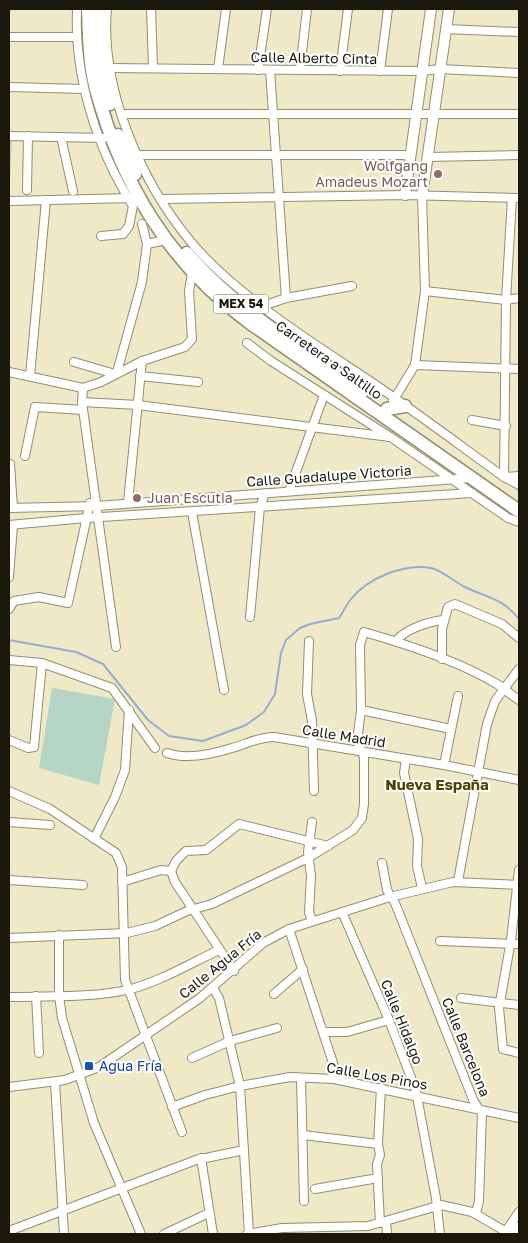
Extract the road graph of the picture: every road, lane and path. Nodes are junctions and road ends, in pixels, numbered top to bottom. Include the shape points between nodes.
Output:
1 (77, 9) edge
2 (88, 9) edge
3 (151, 9) edge
4 (226, 9) edge
5 (267, 9) edge
6 (307, 9) edge
7 (348, 9) edge
8 (388, 9) edge
9 (431, 9) edge
10 (448, 9) edge
11 (103, 13) edge
12 (446, 29) junction
13 (519, 32) edge
14 (9, 37) edge
15 (76, 37) junction
16 (110, 68) junction
17 (153, 68) junction
18 (218, 69) junction
19 (440, 69) junction
20 (258, 70) junction
21 (270, 70) junction
22 (300, 70) junction
23 (340, 71) junction
24 (380, 71) junction
25 (422, 71) junction
26 (518, 73) edge
27 (9, 87) edge
28 (84, 89) junction
29 (274, 113) junction
30 (122, 114) junction
31 (416, 114) junction
32 (434, 114) junction
33 (519, 114) edge
34 (9, 136) edge
35 (28, 136) junction
36 (62, 137) junction
37 (106, 138) junction
38 (276, 154) junction
39 (137, 155) junction
40 (411, 155) junction
41 (519, 155) edge
42 (428, 157) junction
43 (27, 190) dead end
44 (73, 191) dead end
45 (405, 195) junction
46 (422, 196) junction
47 (279, 198) junction
48 (516, 198) edge
49 (162, 199) junction
50 (46, 200) junction
51 (9, 201) edge
52 (133, 201) junction
53 (142, 224) dead end
54 (102, 236) dead end
55 (166, 240) junction
56 (147, 244) junction
57 (192, 273) junction
58 (352, 286) dead end
59 (424, 290) junction
60 (286, 298) junction
61 (519, 298) edge
62 (506, 300) junction
63 (258, 309) junction
64 (247, 343) dead end
65 (142, 361) junction
66 (74, 362) dead end
67 (415, 364) junction
68 (506, 368) junction
69 (519, 368) edge
70 (9, 372) edge
71 (116, 373) junction
72 (30, 376) junction
73 (140, 376) junction
74 (198, 382) dead end
75 (83, 388) junction
76 (324, 395) junction
77 (138, 405) junction
78 (394, 405) junction
79 (83, 406) junction
80 (472, 420) dead end
81 (506, 426) junction
82 (312, 428) junction
83 (392, 438) junction
84 (25, 456) dead end
85 (10, 464) edge
86 (519, 476) edge
87 (504, 477) junction
88 (472, 478) junction
89 (452, 479) junction
90 (519, 485) edge
91 (290, 491) junction
92 (265, 493) junction
93 (472, 493) junction
94 (519, 500) edge
95 (128, 502) junction
96 (92, 506) junction
97 (260, 507) junction
98 (11, 508) edge
99 (519, 511) edge
100 (192, 512) junction
101 (98, 517) junction
102 (86, 518) junction
103 (519, 522) edge
104 (11, 525) edge
105 (9, 577) edge
106 (9, 609) edge
107 (250, 617) dead end
108 (444, 620) junction
109 (519, 638) edge
110 (309, 641) dead end
111 (396, 641) junction
112 (116, 647) dead end
113 (442, 659) junction
114 (9, 660) edge
115 (42, 662) junction
116 (519, 669) edge
117 (503, 689) junction
118 (224, 690) dead end
119 (458, 696) dead end
120 (519, 700) edge
121 (129, 710) junction
122 (361, 710) junction
123 (452, 729) junction
124 (9, 740) edge
125 (313, 745) junction
126 (155, 748) dead end
127 (362, 752) junction
128 (167, 753) dead end
129 (406, 758) junction
130 (444, 765) junction
131 (478, 771) junction
132 (519, 780) edge
133 (9, 791) edge
134 (314, 791) dead end
135 (9, 822) edge
136 (312, 822) dead end
137 (50, 825) dead end
138 (94, 839) junction
139 (309, 840) junction
140 (328, 846) junction
141 (308, 858) junction
142 (382, 863) dead end
143 (519, 870) edge
144 (171, 871) junction
145 (9, 880) edge
146 (458, 881) junction
147 (122, 882) junction
148 (83, 885) dead end
149 (518, 885) edge
150 (422, 888) junction
151 (390, 896) junction
152 (194, 910) junction
153 (342, 912) junction
154 (312, 921) junction
155 (289, 929) junction
156 (124, 933) junction
157 (59, 935) junction
158 (9, 938) edge
159 (440, 941) dead end
160 (510, 944) junction
161 (519, 944) edge
162 (219, 950) junction
163 (303, 969) junction
164 (234, 970) junction
165 (213, 988) junction
166 (128, 989) junction
167 (274, 994) dead end
168 (59, 995) junction
169 (36, 996) junction
170 (9, 997) edge
171 (461, 998) dead end
172 (500, 1003) junction
173 (519, 1005) edge
174 (389, 1020) junction
175 (277, 1028) dead end
176 (323, 1032) junction
177 (145, 1035) junction
178 (230, 1041) junction
179 (39, 1053) dead end
180 (519, 1053) edge
181 (192, 1058) dead end
182 (79, 1077) junction
183 (301, 1079) junction
184 (334, 1079) junction
185 (55, 1082) junction
186 (240, 1086) junction
187 (9, 1087) edge
188 (381, 1088) junction
189 (417, 1095) junction
190 (172, 1107) junction
191 (479, 1108) junction
192 (519, 1118) edge
193 (182, 1132) dead end
194 (302, 1135) junction
195 (378, 1144) junction
196 (244, 1150) junction
197 (201, 1158) junction
198 (378, 1178) junction
199 (123, 1189) junction
200 (316, 1190) dead end
201 (304, 1200) dead end
202 (437, 1206) junction
203 (62, 1212) junction
204 (519, 1212) edge
205 (209, 1213) junction
206 (476, 1214) junction
207 (383, 1223) junction
208 (519, 1228) edge
209 (364, 1230) edge
210 (9, 1231) edge
211 (64, 1234) edge
212 (141, 1234) edge
213 (164, 1234) edge
214 (213, 1234) edge
215 (248, 1234) edge
216 (387, 1234) edge
217 (440, 1234) edge
218 (508, 1234) edge

1 - 15 street, Carretera a Saltillo
2 - 37 main road, Carretera a Saltillo / MEX 54 via 91,54
3 - 17 street
4 - 18 street
5 - 20 street
6 - 22 street
7 - 23 street
8 - 24 street
9 - 25 street
10 - 12 street
11 - 16 street, Carretera a Saltillo
11 - 63 main road, Carretera a Saltillo / MEX 54 via 99,55 105,86 118,135 139,182 166,226 198,266 213,282
12 - 13 street
12 - 19 street
14 - 15 street
15 - 28 street, Carretera a Saltillo
16 - 17 street, Calle Alberto Cinta
16 - 30 street, Carretera a Saltillo
17 - 18 street, Calle Alberto Cinta
18 - 20 street, Calle Alberto Cinta
19 - 25 street, Calle Alberto Cinta
19 - 26 street, Calle Alberto Cinta
19 - 32 street
20 - 21 street, Calle Alberto Cinta
21 - 22 street, Calle Alberto Cinta
21 - 29 street
22 - 23 street, Calle Alberto Cinta
23 - 24 street, Calle Alberto Cinta
24 - 25 street, Calle Alberto Cinta
25 - 31 street
27 - 28 street
28 - 37 street, Carretera a Saltillo
29 - 30 street
29 - 31 street
29 - 38 street
30 - 39 street, Carretera a Saltillo
31 - 32 street
31 - 40 street
32 - 33 street
32 - 42 street
34 - 35 street
35 - 36 street
35 - 43 street
36 - 37 street
36 - 44 street
37 - 52 main road, Carretera a Saltillo / MEX 54 via 118,157
38 - 39 street
38 - 40 street
38 - 47 street
39 - 49 street, Carretera a Saltillo
40 - 45 street
41 - 42 street
42 - 46 street
45 - 46 street
45 - 47 street
46 - 48 street
46 - 59 street
47 - 49 street
47 - 60 street
48 - 62 street
49 - 63 street, Carretera a Saltillo via 192,242
50 - 51 street
50 - 52 street
50 - 72 street
52 - 54 street via 129,226 123,234
52 - 55 main road, Carretera a Saltillo / MEX 54
53 - 56 street
55 - 56 street
55 - 57 main road, Carretera a Saltillo / MEX 54
56 - 71 street via 142,282
57 - 65 street via 189,291 191,342
57 - 88 main road, Carretera a Saltillo / MEX 54 via 250,323
58 - 60 street
59 - 62 street
59 - 67 street
60 - 63 street
61 - 62 street
62 - 68 street
63 - 78 main road, Carretera a Saltillo / MEX 54
64 - 76 street
65 - 71 street
65 - 73 street
66 - 71 street
67 - 68 street
67 - 78 street
68 - 69 street
68 - 81 street
70 - 72 street
71 - 75 street
72 - 75 street
73 - 74 street
73 - 77 street
75 - 79 street
76 - 82 street
76 - 83 street
77 - 79 street
77 - 82 street
77 - 95 street
78 - 87 street
78 - 94 main road, Carretera a Saltillo / MEX 54
79 - 84 street via 35,406
79 - 96 street via 95,494
80 - 81 street
81 - 87 street
82 - 83 street
82 - 91 street
83 - 89 street
85 - 98 street
86 - 87 street
87 - 90 street
88 - 89 street, Calle Guadalupe Victoria
88 - 99 main road, Carretera a Saltillo / MEX 54
89 - 91 street, Calle Guadalupe Victoria
89 - 93 street
91 - 92 street, Calle Guadalupe Victoria
92 - 95 street, Calle Guadalupe Victoria
92 - 97 street
93 - 97 street, Calle Guadalupe Victoria
93 - 103 street
95 - 96 street, Calle Guadalupe Victoria
96 - 98 street, Calle Guadalupe Victoria
96 - 101 street
96 - 102 street
97 - 100 street, Calle Guadalupe Victoria
97 - 107 street
100 - 101 street, Calle Guadalupe Victoria
100 - 118 street
101 - 102 street, Calle Guadalupe Victoria
101 - 112 street
102 - 104 street, Calle Guadalupe Victoria
102 - 106 street via 68,603 31,597 14,602
104 - 105 street
108 - 109 street via 448,607 457,604 502,624
108 - 111 street via 411,630
108 - 113 street
110 - 125 street via 307,694
111 - 113 street
111 - 122 street via 364,632 360,645
113 - 117 street
114 - 115 street
115 - 121 street via 112,688
115 - 124 street via 32,748
116 - 117 street
117 - 120 street
117 - 131 street via 487,724
119 - 123 street
121 - 126 street
121 - 138 street via 124,770 115,797
122 - 123 street
122 - 127 street via 358,740
123 - 130 street
125 - 127 street, Calle Madrid
125 - 128 street, Calle Madrid via 263,737 204,754 176,756
125 - 134 street
127 - 129 street, Calle Madrid
127 - 140 street via 362,818 353,830
129 - 130 street, Calle Madrid
129 - 150 street via 404,773 418,839 417,869
130 - 131 street, Calle Madrid
131 - 132 street, Calle Madrid
131 - 146 street
133 - 138 street via 50,809
135 - 137 street
136 - 139 street
138 - 147 street via 120,858
139 - 140 street
139 - 141 street
139 - 144 street via 239,824 206,850 186,851
140 - 141 street
141 - 152 street
141 - 154 street
142 - 151 street, Calle Barcelona
143 - 149 street
144 - 147 street via 161,870 138,880
144 - 152 street
145 - 148 street
146 - 149 street, Calle Agua Fría
146 - 150 street, Calle Agua Fría
147 - 156 street
149 - 160 street
150 - 151 street, Calle Agua Fría
151 - 153 street, Calle Agua Fría
151 - 191 street, Calle Barcelona
152 - 156 street via 155,926
152 - 162 street
153 - 154 street, Calle Agua Fría
153 - 174 street, Calle Hidalgo
154 - 155 street, Calle Agua Fría
155 - 163 street
155 - 164 street, Calle Agua Fría via 263,943
156 - 157 street
156 - 166 street via 123,968
157 - 158 street
157 - 168 street
159 - 160 street
160 - 161 street
160 - 172 street
162 - 164 street
162 - 166 street
163 - 167 street
163 - 176 street
164 - 165 street, Calle Agua Fría
165 - 177 street, Calle Agua Fría
165 - 178 street via 219,998
166 - 168 street
166 - 177 street
168 - 169 street
168 - 182 street via 62,1018
169 - 170 street
169 - 179 street
171 - 172 street
172 - 173 street
172 - 180 street via 504,1050
174 - 176 street via 346,1032
174 - 189 street, Calle Hidalgo
175 - 178 street
176 - 184 street via 334,1068
177 - 182 street, Calle Agua Fría
177 - 190 street
178 - 181 street
178 - 186 street
182 - 185 street, Calle Agua Fría
182 - 199 street via 100,1138
183 - 184 street, Calle Los Pinos
183 - 186 street, Calle Los Pinos via 290,1077
183 - 194 street
184 - 188 street, Calle Los Pinos
185 - 187 street, Calle Agua Fría
185 - 203 street
186 - 190 street, Calle Los Pinos
186 - 196 street
188 - 189 street, Calle Los Pinos
188 - 195 street
189 - 191 street, Calle Los Pinos
189 - 202 street, Calle Hidalgo
190 - 193 street
191 - 192 street, Calle Los Pinos
191 - 206 street, Calle Barcelona via 482,1116
194 - 195 street
194 - 201 street
195 - 198 street
196 - 197 street
196 - 215 street
197 - 199 street
197 - 205 street
198 - 200 street
198 - 207 street
199 - 203 street
199 - 212 street
202 - 206 street
202 - 207 street
202 - 217 street, Calle Hidalgo
203 - 210 street
203 - 211 street
204 - 218 street
205 - 213 street
205 - 214 street
206 - 218 street
207 - 209 street
207 - 216 street
208 - 218 main road
209 - 215 street via 282,1228

